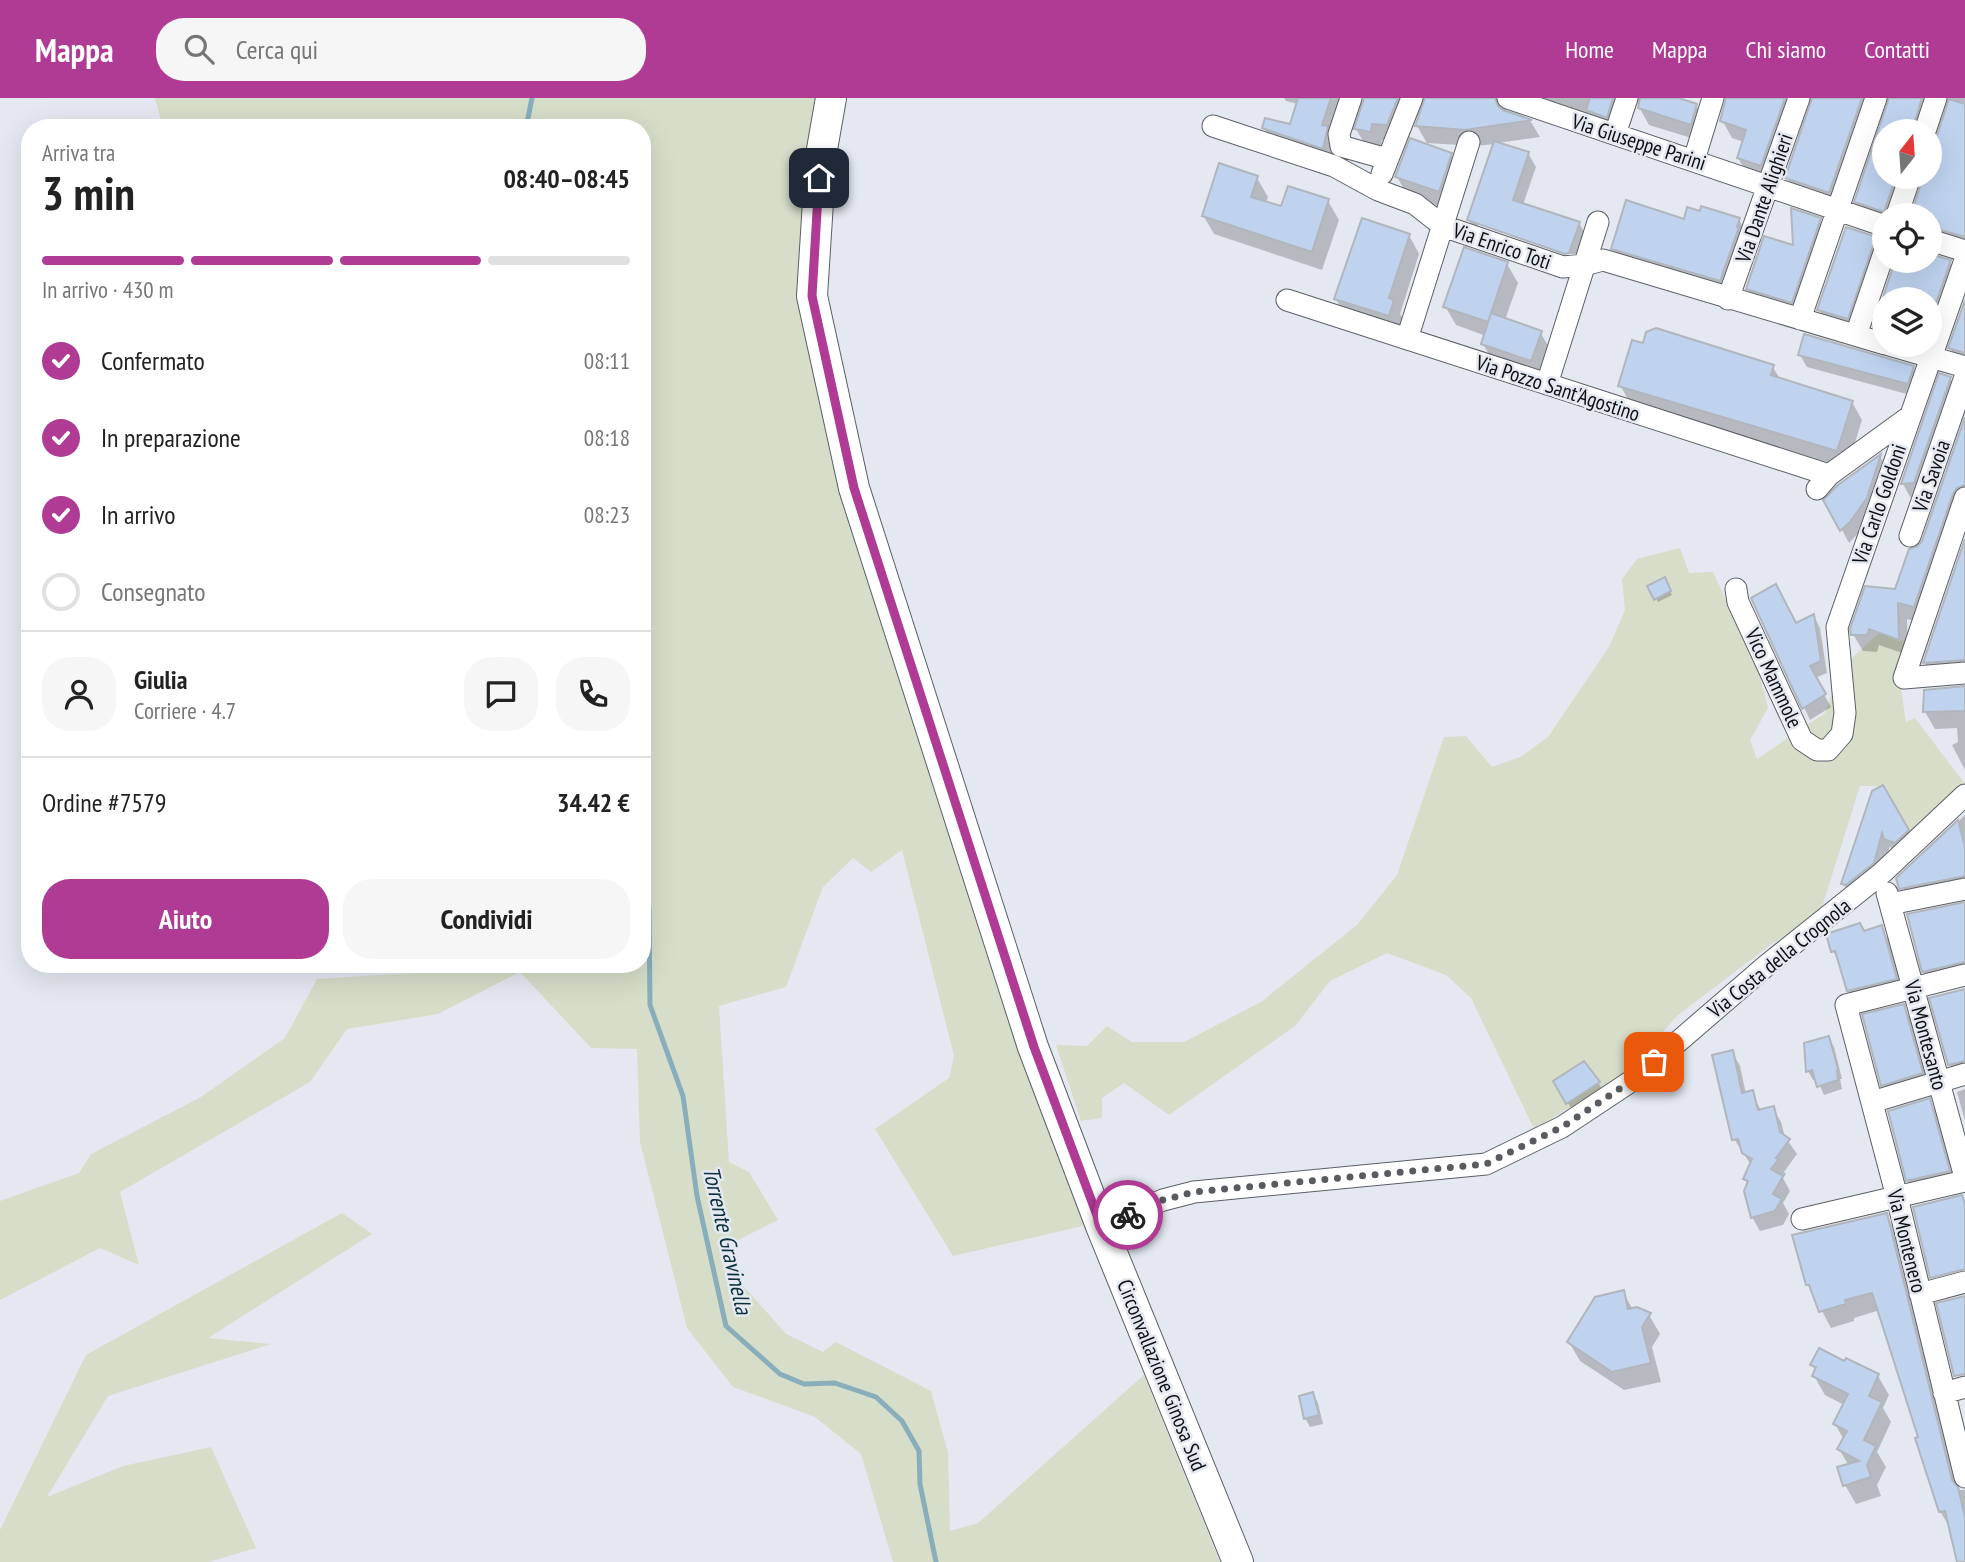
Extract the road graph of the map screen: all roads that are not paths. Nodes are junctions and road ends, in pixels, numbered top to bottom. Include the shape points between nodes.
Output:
1 (831, 98) edge
2 (1351, 98) edge
3 (1412, 98) edge
4 (1508, 98) edge
5 (1627, 98) edge
6 (1713, 98) edge
7 (1799, 98) edge
8 (1876, 98) edge
9 (1936, 98) edge
10 (1556, 106) edge
11 (1929, 119) edge
12 (1213, 126) dead end
13 (1615, 134) junction
14 (1469, 142) dead end
15 (1694, 160) junction
16 (1385, 165) junction
17 (1769, 185) junction
18 (1378, 190) junction
19 (1837, 211) junction
20 (1598, 222) dead end
21 (1872, 222) edge
22 (1443, 226) junction
23 (1942, 244) edge
24 (1965, 251) edge
25 (1965, 260) edge
26 (1584, 265) junction
27 (1877, 273) edge
28 (1728, 299) junction
29 (1287, 300) dead end
30 (1958, 303) edge
31 (1800, 319) junction
32 (1856, 335) junction
33 (1942, 336) edge
34 (1407, 339) junction
35 (1872, 340) edge
36 (1932, 357) joint
37 (1965, 367) edge
38 (1965, 377) edge
39 (1547, 384) junction
40 (1909, 417) junction
41 (1965, 498) edge
42 (1910, 536) dead end
43 (1736, 589) dead end
44 (1965, 673) edge
45 (1828, 750) joint
46 (1965, 794) edge
47 (1965, 889) edge
48 (1965, 975) edge
49 (1913, 988) junction
50 (1965, 1074) edge
51 (1939, 1082) junction
52 (1872, 1102) junction
53 (1965, 1179) edge
54 (1897, 1197) junction
55 (1802, 1219) dead end
56 (1101, 1226) junction
57 (1965, 1282) edge
58 (1920, 1294) junction
59 (1965, 1387) edge
60 (1944, 1393) junction
61 (1964, 1471) edge
62 (1238, 1562) edge

1 - 56 main road, Circonvallazione Ginosa Sud via 821,155 812,296 854,488 1034,1047
2 - 16 street via 1339,134 1341,146 1380,158
3 - 16 street
4 - 10 street, Via Giuseppe Parini
5 - 13 street
6 - 15 street
7 - 17 street, Via Dante Alighieri
8 - 19 street
9 - 11 street
10 - 13 street, Via Giuseppe Parini
12 - 18 street, Via Enrico Toti via 1334,166
13 - 15 street, Via Giuseppe Parini
14 - 22 street
15 - 17 street, Via Giuseppe Parini
16 - 18 street
17 - 19 street, Via Giuseppe Parini
17 - 28 street, Via Dante Alighieri
18 - 22 street, Via Enrico Toti via 1415,204
19 - 21 street, Via Giuseppe Parini
19 - 31 street
20 - 26 street
22 - 26 street, Via Enrico Toti via 1563,267
22 - 34 street
23 - 24 street
25 - 30 street, Via Carlo Goldoni
26 - 28 street, Via Enrico Toti via 1603,260
26 - 39 street
27 - 32 street
28 - 31 street, Via Enrico Toti
29 - 34 street, Via Pozzo Sant'Agostino
30 - 33 street, Via Carlo Goldoni
31 - 32 street, Via Enrico Toti
32 - 35 street, Via Enrico Toti
34 - 39 street, Via Pozzo Sant'Agostino
36 - 37 street, Via Enrico Toti
36 - 40 street, Via Carlo Goldoni
38 - 42 street, Via Savoia
39 - 40 street, Via Pozzo Sant'Agostino via 1823,482
40 - 45 street, Via Carlo Goldoni via 1837,627 1846,713 1842,734
41 - 44 street via 1904,678
43 - 45 street, Vico Mammole via 1802,740 1817,750
46 - 56 street, Via Costa della Crognola via 1882,873 1636,1078 1562,1127 1486,1164 1194,1192
47 - 49 street, Via Montesanto via 1889,898
48 - 49 street
49 - 51 street, Via Montesanto
49 - 52 street, Via Montenero via 1846,1005
50 - 51 street
51 - 52 street
51 - 53 street, Via Montesanto
52 - 54 street, Via Montenero
53 - 54 street
54 - 55 street
54 - 58 street, Via Montenero
56 - 62 main road, Circonvallazione Ginosa Sud
57 - 58 street
58 - 60 street, Via Montenero
59 - 60 street
60 - 61 street, Via Montenero

